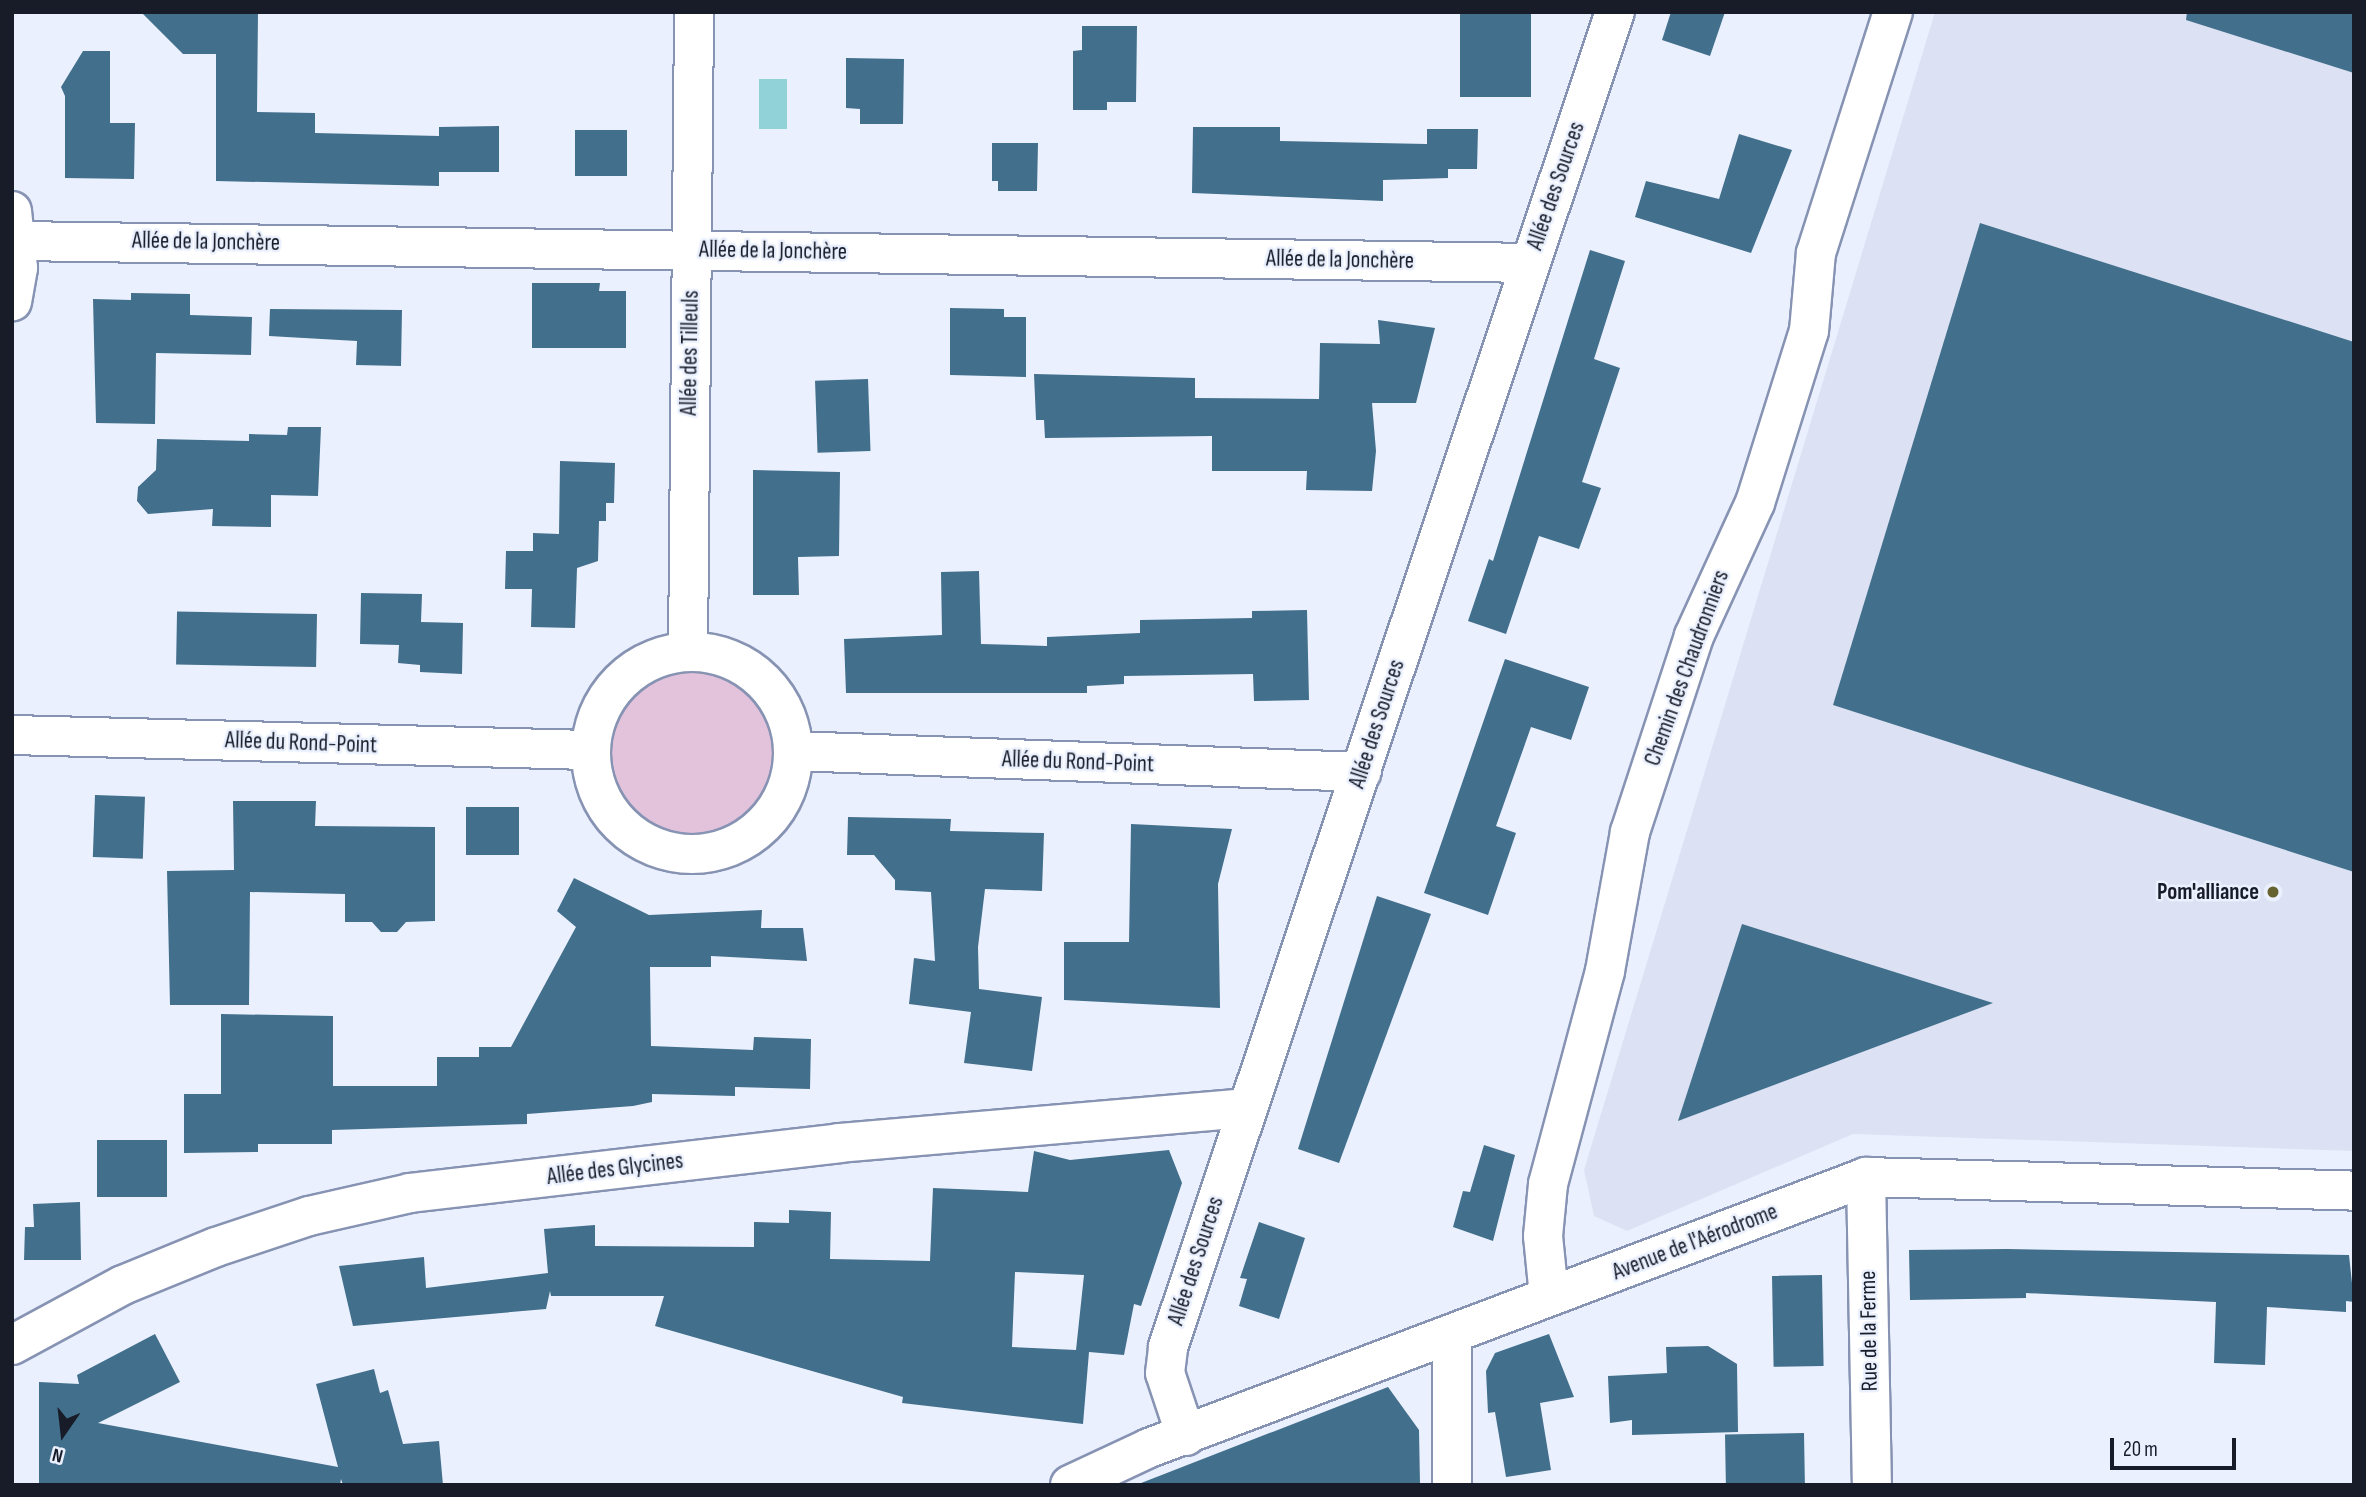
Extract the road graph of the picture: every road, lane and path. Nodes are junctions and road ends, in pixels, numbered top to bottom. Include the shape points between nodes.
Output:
1 (694, 12) edge
2 (1615, 12) edge
3 (1893, 12) edge
4 (14, 226) edge
5 (691, 250) junction
6 (1530, 263) junction
7 (12, 301) edge
8 (688, 652) junction
9 (12, 735) edge
10 (590, 750) junction
11 (794, 751) junction
12 (1362, 772) junction
13 (1246, 1108) junction
14 (1866, 1177) junction
15 (2354, 1191) edge
16 (1549, 1296) junction
17 (1452, 1335) junction
18 (12, 1345) edge
19 (1186, 1436) junction
20 (1070, 1485) edge
21 (1452, 1485) edge
22 (1872, 1485) edge

1 - 5 street, Allée des Tilleuls
2 - 6 street, Allée des Sources
3 - 16 street, Chemin des Chaudronniers via 1816,253 1809,331 1755,503 1694,636 1630,832 1605,971 1548,1184 1543,1236
4 - 5 street, Allée de la Jonchère
4 - 7 street
5 - 6 street, Allée de la Jonchère
5 - 8 street, Allée des Tilleuls
6 - 12 street, Allée des Sources
8 - 10 street via 658,657 624,679 596,721
8 - 11 street via 720,656 749,669 772,691 788,719
9 - 10 street, Allée du Rond-Point
10 - 11 street via 594,782 609,811 631,835 660,850 692,855 724,850 753,835 776,812 789,783
11 - 12 street, Allée du Rond-Point
12 - 13 street, Allée des Sources
13 - 18 street, Allée des Glycines via 839,1143 410,1193 309,1216 216,1247 123,1285
13 - 19 street, Allée des Sources via 1168,1347 1165,1373
14 - 15 street, Avenue de l'Aérodrome
14 - 16 street, Avenue de l'Aérodrome
14 - 22 street, Rue de la Ferme
16 - 17 street, Avenue de l'Aérodrome
17 - 19 street, Avenue de l'Aérodrome
17 - 21 street
19 - 20 street, Avenue de l'Aérodrome

